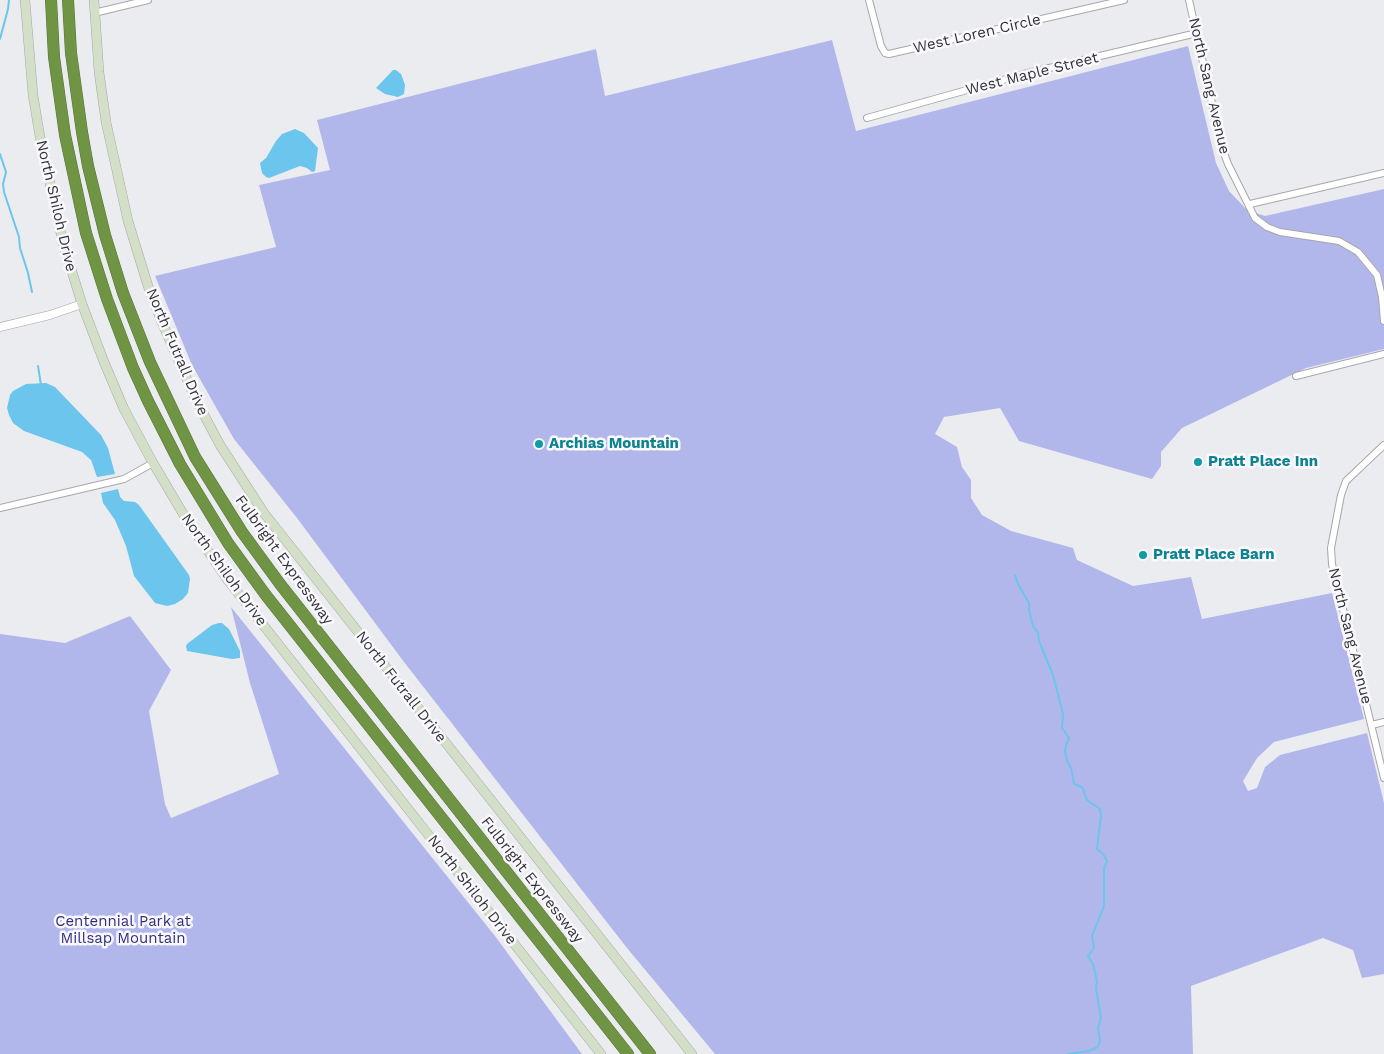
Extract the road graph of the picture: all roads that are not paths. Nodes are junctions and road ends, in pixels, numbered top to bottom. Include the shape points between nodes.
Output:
1 (25, 0) edge
2 (51, 0) edge
3 (68, 0) edge
4 (94, 0) edge
5 (148, 0) edge
6 (870, 0) edge
7 (1124, 0) edge
8 (1189, 0) edge
9 (94, 13) junction
10 (1197, 34) junction
11 (867, 118) dead end
12 (1384, 173) edge
13 (1250, 204) junction
14 (82, 304) junction
15 (1384, 321) edge
16 (0, 327) edge
17 (1384, 354) edge
18 (1296, 376) dead end
19 (1384, 445) edge
20 (153, 464) junction
21 (0, 508) edge
22 (1384, 722) edge
23 (1372, 725) junction
24 (1384, 778) edge
25 (601, 1054) edge
26 (628, 1054) edge
27 (650, 1054) edge
28 (692, 1054) edge

1 - 14 main road, North Shiloh Drive via 40,137 57,219
2 - 26 highway via 64,135 86,233 126,350 180,464 224,537 265,594
3 - 27 highway, Fulbright Expressway via 82,132 105,235 146,353 196,456 242,532 280,584
4 - 9 main road, North Futrall Drive
5 - 9 street
6 - 7 street, West Loren Circle via 882,50 889,54
8 - 10 street, North Sang Avenue
9 - 28 main road, North Futrall Drive via 106,122 133,237 148,286 179,364 220,445 282,537
10 - 11 street, West Maple Street via 1024,74
10 - 13 street, North Sang Avenue via 1222,148
12 - 13 street
13 - 15 street, North Sang Avenue via 1256,218 1267,227 1339,241 1358,252 1377,275
14 - 16 street
14 - 20 main road, North Shiloh Drive via 124,409
17 - 18 street
19 - 23 street, North Sang Avenue via 1346,481 1332,548 1332,564
20 - 21 street via 124,479
20 - 25 main road, North Shiloh Drive via 227,579
22 - 23 street
23 - 24 street, North Sang Avenue

